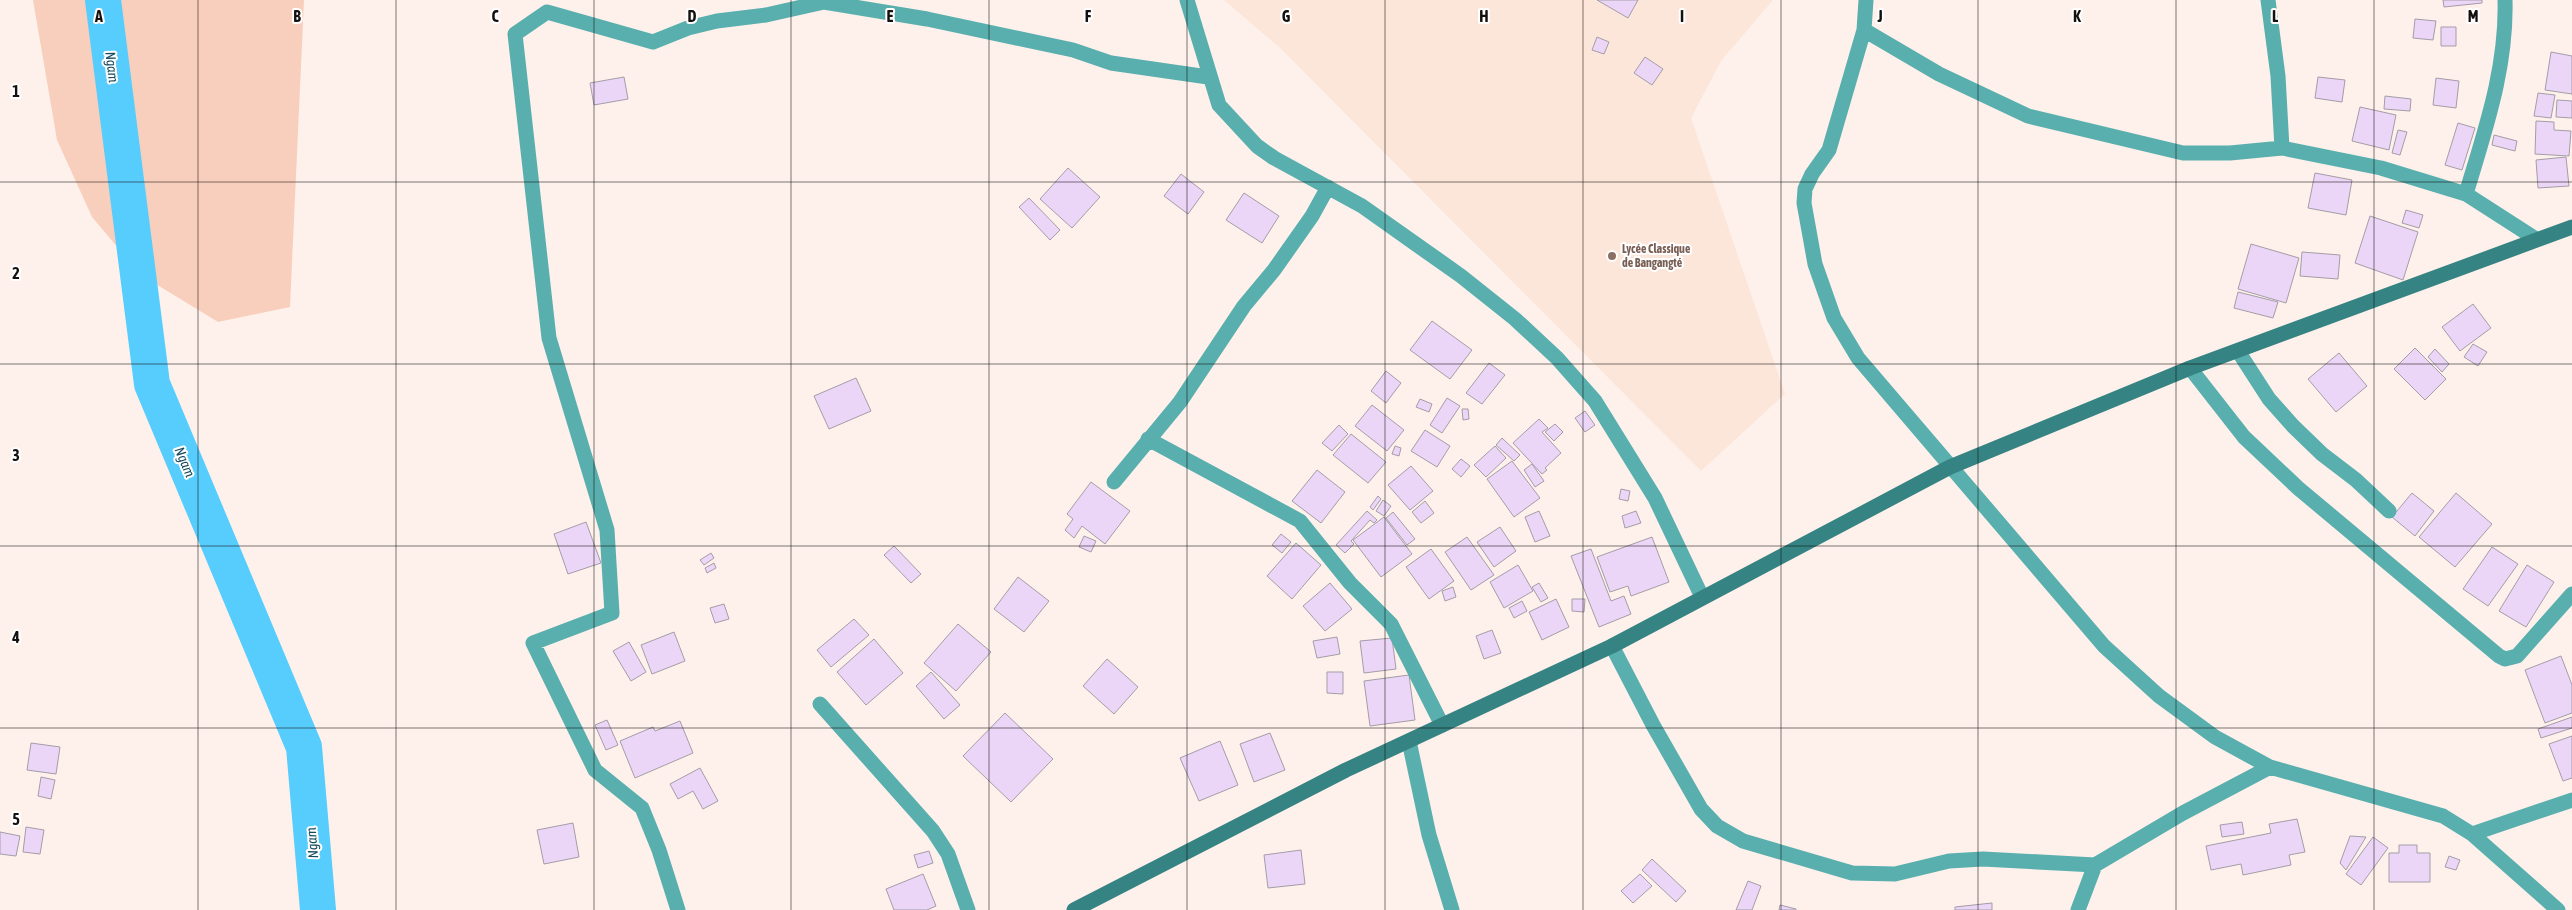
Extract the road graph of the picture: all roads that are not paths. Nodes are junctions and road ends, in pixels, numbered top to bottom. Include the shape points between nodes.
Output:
1 (1187, 0) edge
2 (1866, 0) edge
3 (2268, 0) edge
4 (2505, 0) edge
5 (1864, 30) junction
6 (1208, 77) junction
7 (2282, 148) junction
8 (1328, 187) junction
9 (2466, 194) junction
10 (2572, 227) edge
11 (2536, 239) junction
12 (2238, 351) junction
13 (2190, 368) junction
14 (1148, 439) junction
15 (1950, 467) junction
16 (1114, 482) dead end
17 (2389, 511) dead end
18 (2572, 594) edge
19 (1702, 597) junction
20 (1612, 646) junction
21 (820, 704) dead end
22 (1442, 725) junction
23 (1409, 741) junction
24 (2270, 767) junction
25 (2572, 800) edge
26 (2472, 834) junction
27 (2095, 866) junction
28 (678, 910) edge
29 (968, 910) edge
30 (1074, 910) edge
31 (1452, 910) edge
32 (2078, 910) edge
33 (2558, 910) edge

1 - 6 street
2 - 5 street
3 - 7 street via 2278,76
4 - 9 street via 2506,27 2498,88
5 - 7 street via 1939,74 2028,116 2183,153
5 - 15 street via 1829,150 1805,189 1804,203 1814,264 1834,318 1858,358
6 - 8 street via 1219,105 1257,146
6 - 28 street via 1111,63 1073,50 927,19 824,2 766,15 717,20 653,42 547,12 515,34 549,338 607,530 612,613 533,643 595,770 642,808
7 - 9 street via 2381,168
8 - 14 street via 1312,216 1244,306 1180,402
8 - 19 street via 1385,220 1461,276 1557,358 1595,401 1614,429 1655,498
9 - 11 street
10 - 11 street
11 - 12 street
12 - 13 street
12 - 17 street via 2269,399 2293,426
13 - 15 street
13 - 18 street via 2244,437 2298,488 2499,656 2505,659 2517,656
14 - 16 street
14 - 22 street via 1300,521 1350,583 1391,624
15 - 19 street
15 - 24 street via 2104,646 2159,696 2215,737
19 - 20 street
20 - 22 street
20 - 27 street via 1701,809 1718,826 1743,841 1852,873 1895,874 1949,861 1983,859
21 - 29 street via 933,831 948,854
22 - 23 street
23 - 30 street
23 - 31 street via 1429,835
24 - 26 street via 2435,814
24 - 27 street via 2183,813
25 - 26 street
26 - 33 street
27 - 32 street

